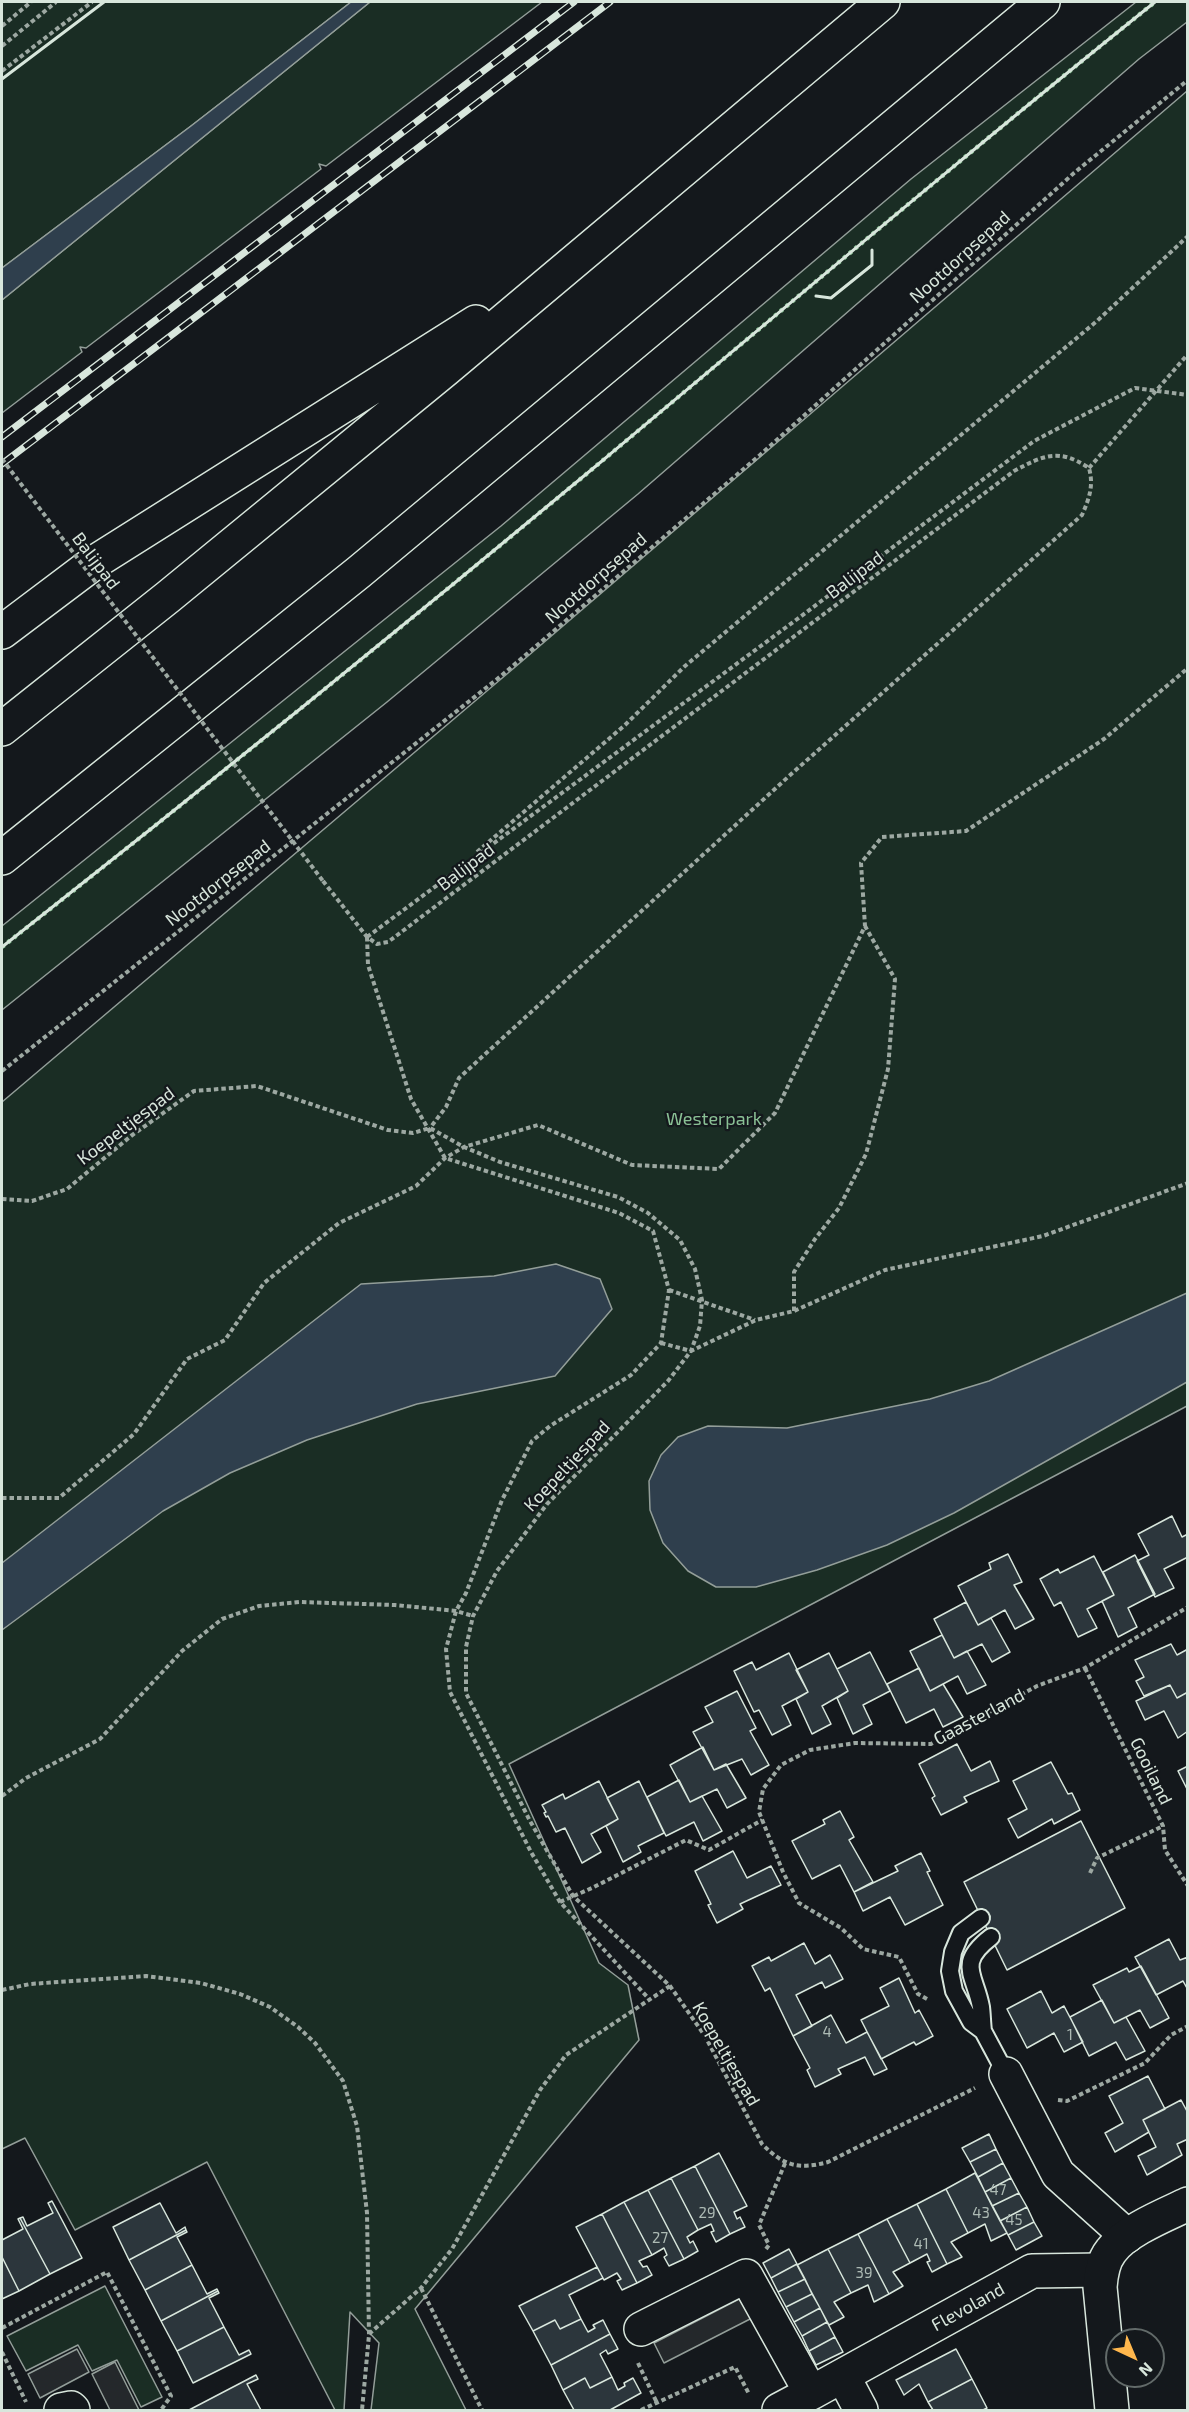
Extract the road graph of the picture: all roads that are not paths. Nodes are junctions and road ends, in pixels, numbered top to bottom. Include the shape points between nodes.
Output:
1 (883, 2) edge
2 (1043, 2) edge
3 (581, 255) junction
4 (2, 632) edge
5 (2, 729) edge
6 (2, 858) edge
7 (981, 1918) dead end
8 (991, 1937) dead end
9 (977, 2026) junction
10 (1012, 2085) joint
11 (1188, 2204) edge
12 (1127, 2236) junction
13 (1102, 2270) junction
14 (641, 2329) dead end
15 (843, 2376) junction
16 (811, 2393) junction
17 (766, 2406) edge
18 (62, 2410) edge
19 (73, 2410) edge
20 (861, 2410) edge
21 (1112, 2410) edge

1 - 3 main road
2 - 6 main road via 359,572
3 - 4 main road via 95,562
3 - 5 main road via 255,526
7 - 9 lane via 961,1933 950,1971 954,1992
8 - 9 lane via 975,1950 970,1968 981,2007
9 - 10 lane
10 - 12 main road via 1058,2174
11 - 12 main road
12 - 13 main road via 1111,2250
13 - 15 main road, Flevoland via 1032,2271
13 - 21 main road via 1100,2287
14 - 16 main road via 746,2276
15 - 16 main road, Flevoland
15 - 20 main road
16 - 17 main road, Flevoland
18 - 19 main road

